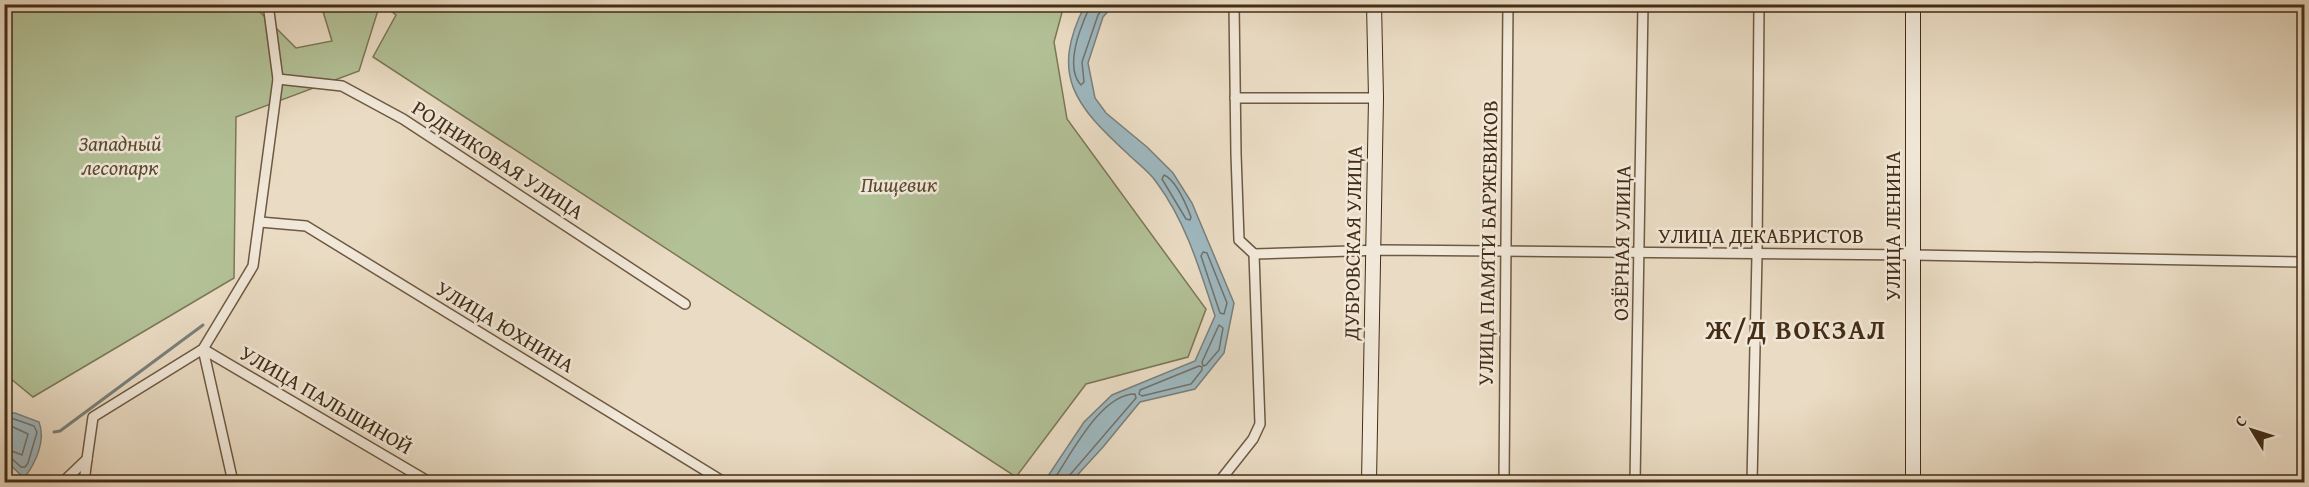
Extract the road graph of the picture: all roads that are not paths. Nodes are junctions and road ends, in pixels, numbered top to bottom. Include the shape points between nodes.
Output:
1 (268, 4) edge
2 (1234, 4) edge
3 (1374, 4) edge
4 (1508, 4) edge
5 (1643, 4) edge
6 (1759, 4) edge
7 (1913, 4) edge
8 (278, 79) junction
9 (1235, 98) junction
10 (1376, 98) junction
11 (260, 222) junction
12 (1374, 250) junction
13 (1507, 251) junction
14 (1254, 254) junction
15 (1639, 254) junction
16 (1757, 255) junction
17 (1914, 255) junction
18 (2304, 262) edge
19 (685, 304) dead end
20 (203, 350) junction
21 (87, 459) junction
22 (1223, 481) edge
23 (63, 483) edge
24 (84, 483) edge
25 (233, 483) edge
26 (429, 483) edge
27 (724, 483) edge
28 (1369, 483) edge
29 (1504, 483) edge
30 (1635, 483) edge
31 (1752, 483) edge
32 (1913, 483) edge

1 - 8 street
2 - 9 street
3 - 10 street, ДУБРОВСКАЯ УЛИЦА
4 - 13 street, УЛИЦА ПАМЯТИ БАРЖЕВИКОВ
5 - 15 street, ОЗЁРНАЯ УЛИЦА
6 - 16 street
7 - 17 street, УЛИЦА ЛЕНИНА
8 - 11 street
8 - 19 street, РОДНИКОВАЯ УЛИЦА via 342,86 403,119
9 - 10 street
9 - 14 street via 1239,240
10 - 12 street, ДУБРОВСКАЯ УЛИЦА
11 - 20 street via 253,266
11 - 27 street, УЛИЦА ЮХНИНА via 306,226
12 - 13 street, УЛИЦА ДЕКАБРИСТОВ
12 - 14 street, УЛИЦА ДЕКАБРИСТОВ
12 - 28 street, ДУБРОВСКАЯ УЛИЦА
13 - 15 street, УЛИЦА ДЕКАБРИСТОВ
13 - 29 street, УЛИЦА ПАМЯТИ БАРЖЕВИКОВ
14 - 22 street via 1260,424
15 - 16 street, УЛИЦА ДЕКАБРИСТОВ
15 - 30 street, ОЗЁРНАЯ УЛИЦА
16 - 17 street, УЛИЦА ДЕКАБРИСТОВ
16 - 31 street
17 - 18 street, УЛИЦА ДЕКАБРИСТОВ
17 - 32 street, УЛИЦА ЛЕНИНА
20 - 21 street via 93,417
20 - 25 street
20 - 26 street, УЛИЦА ПАЛЬШИНОЙ
21 - 23 street
21 - 24 street

